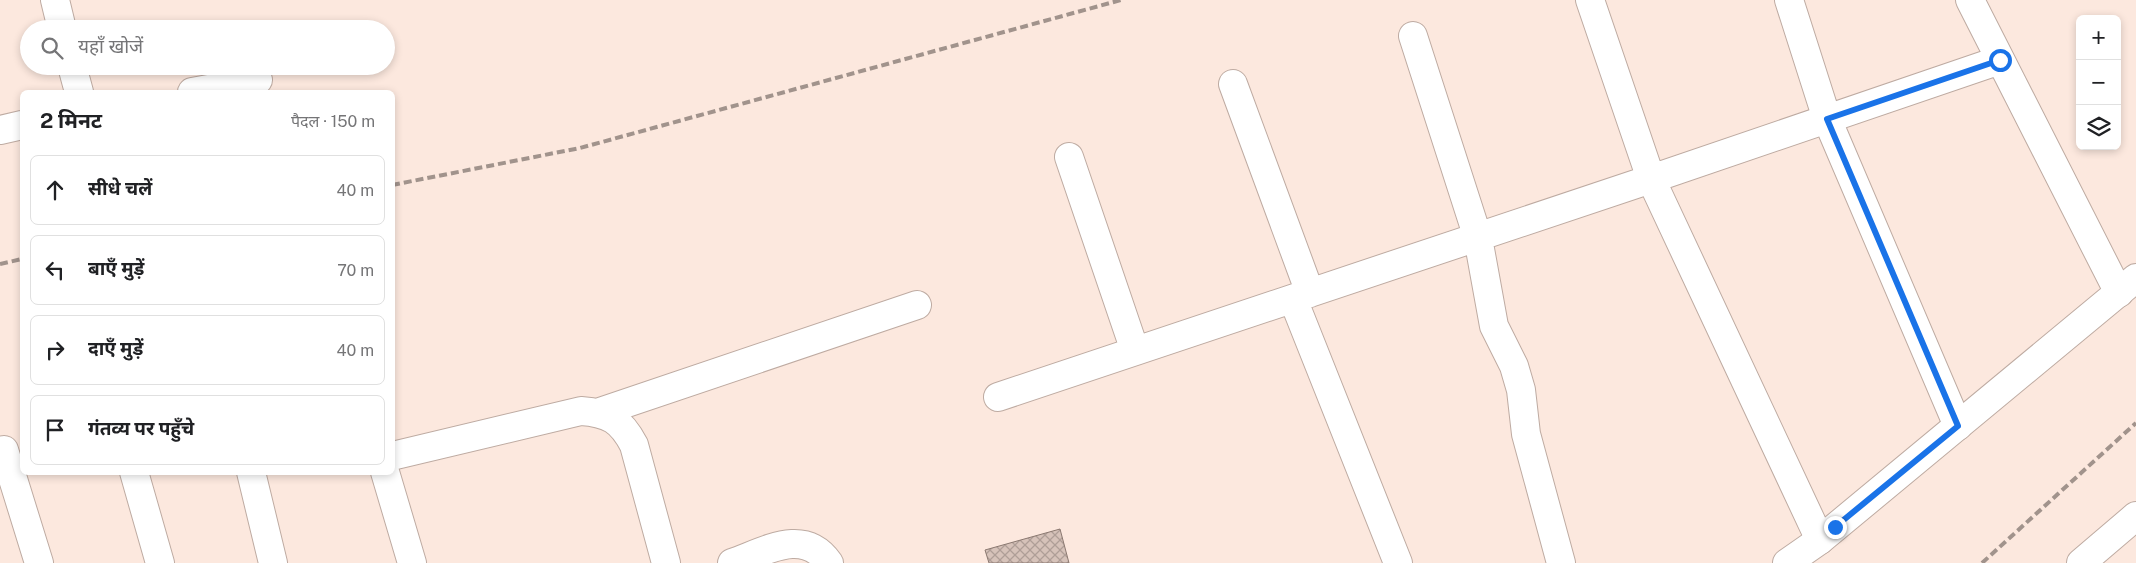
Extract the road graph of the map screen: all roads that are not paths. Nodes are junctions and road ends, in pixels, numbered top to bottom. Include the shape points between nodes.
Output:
1 (55, 0) edge
2 (1590, 0) edge
3 (1789, 0) edge
4 (1970, 0) edge
5 (60, 20) edge
6 (1413, 36) dead end
7 (2000, 60) junction
8 (74, 75) edge
9 (258, 80) dead end
10 (1233, 84) dead end
11 (78, 90) edge
12 (203, 90) edge
13 (1827, 119) junction
14 (1069, 157) dead end
15 (1651, 179) junction
16 (1478, 238) junction
17 (2127, 286) edge
18 (1302, 296) junction
19 (917, 305) dead end
20 (1135, 351) junction
21 (998, 397) dead end
22 (600, 412) junction
23 (1958, 426) junction
24 (4, 450) dead end
25 (395, 455) edge
26 (135, 475) edge
27 (251, 475) edge
28 (386, 475) edge
29 (2136, 516) edge
30 (1820, 540) junction
31 (40, 563) edge
32 (160, 563) edge
33 (273, 563) edge
34 (412, 563) edge
35 (666, 563) edge
36 (732, 563) edge
37 (829, 563) edge
38 (1398, 563) edge
39 (1561, 563) edge
40 (1787, 563) edge
41 (2081, 563) edge

1 - 5 street
2 - 15 street
3 - 13 street
4 - 7 street
6 - 16 street
7 - 13 street
7 - 17 street
8 - 11 street
9 - 12 street
10 - 18 street
13 - 15 street
13 - 23 street
14 - 20 street
15 - 16 street
15 - 30 street
16 - 18 street
16 - 39 street via 1494,326 1514,366 1521,390 1526,434
17 - 23 street
18 - 20 street
18 - 38 street
19 - 22 street
20 - 21 street
22 - 25 street via 581,411
22 - 35 street via 626,430 634,445
23 - 30 street
24 - 31 street
26 - 32 street
27 - 33 street
28 - 34 street
29 - 41 street
30 - 40 street
36 - 37 street via 792,542 809,544

